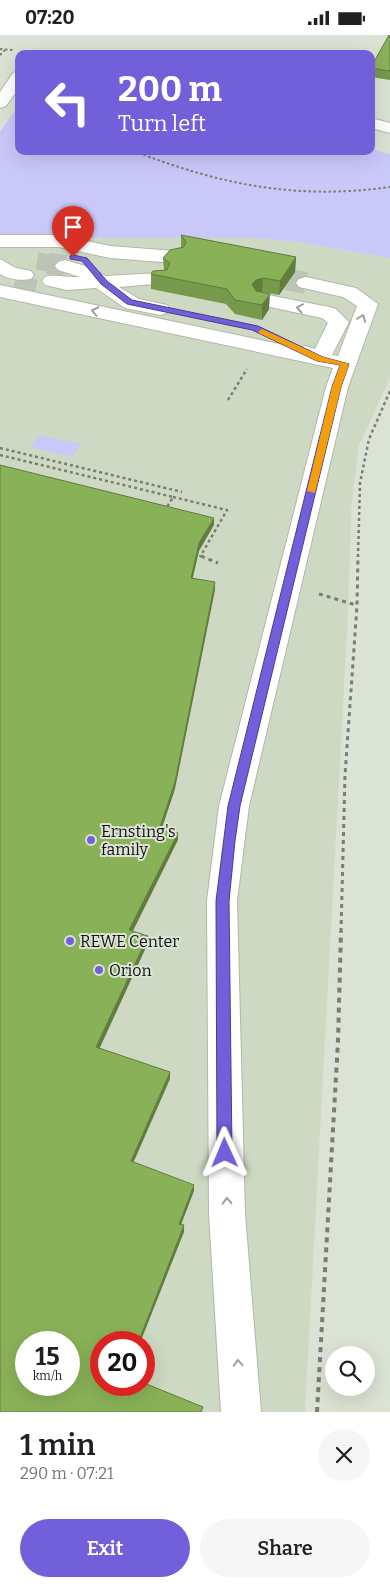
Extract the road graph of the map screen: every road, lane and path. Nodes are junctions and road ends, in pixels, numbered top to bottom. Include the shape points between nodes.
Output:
1 (5, 49) dead end
2 (12, 66) edge
3 (0, 103) edge
4 (375, 111) edge
5 (390, 112) edge
6 (375, 124) edge
7 (390, 128) edge
8 (144, 155) edge
9 (390, 187) edge
10 (0, 241) edge
11 (0, 245) edge
12 (0, 250) edge
13 (110, 251) junction
14 (175, 257) edge
15 (0, 265) edge
16 (104, 282) junction
17 (306, 283) tunnel mouth
18 (9, 284) edge
19 (263, 300) edge
20 (333, 361) junction
21 (247, 369) dead end
22 (390, 391) edge
23 (228, 400) dead end
24 (0, 448) edge
25 (0, 455) edge
26 (182, 491) dead end
27 (173, 497) junction
28 (164, 513) edge
29 (218, 563) dead end
30 (313, 592) dead end
31 (357, 605) junction
32 (241, 1412) edge
33 (317, 1412) edge

1 - 2 path
2 - 3 street
4 - 5 street
6 - 7 street
8 - 9 path via 186,172 245,187 332,194
10 - 13 street via 59,241
11 - 12 street via 41,256
13 - 14 street
13 - 16 street via 159,279
15 - 18 street via 10,273
16 - 16 street via 80,269 58,274 57,294
16 - 20 street via 130,302 255,328
20 -> 17 street via 368,304 348,292
20 -> 18 street
20 -> 19 street via 339,322 329,313
32 -> 20 street via 227,1214 222,901 234,806 337,387
21 - 23 path
22 - 31 path via 369,439 360,483
24 - 26 path
25 - 27 path
27 - 28 path
27 - 29 path via 227,511 200,557
30 - 31 path
31 - 33 path via 346,775 338,1041

